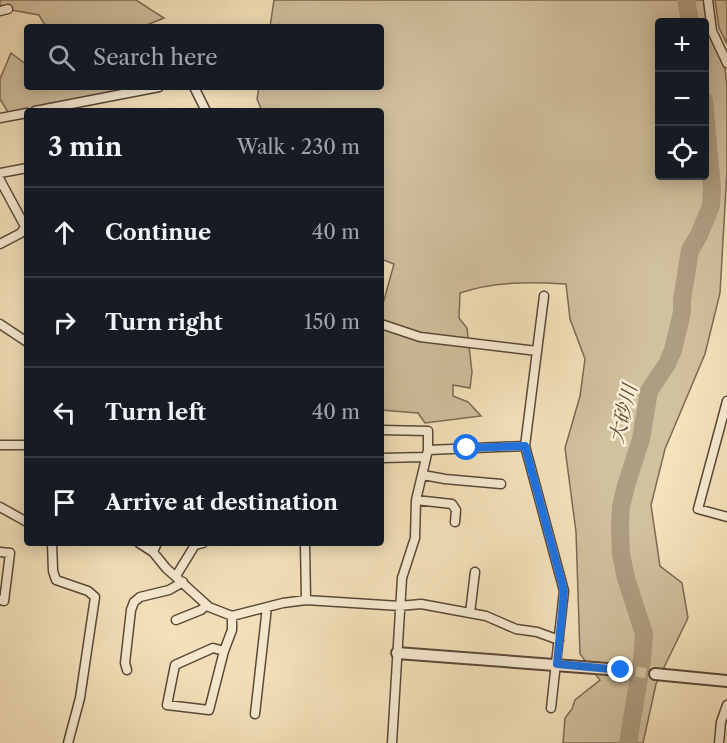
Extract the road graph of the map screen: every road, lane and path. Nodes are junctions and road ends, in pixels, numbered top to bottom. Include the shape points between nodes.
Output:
1 (708, 0) edge
2 (727, 63) edge
3 (144, 90) edge
4 (196, 90) edge
5 (50, 108) edge
6 (204, 108) edge
7 (24, 114) edge
8 (0, 118) edge
9 (24, 169) edge
10 (0, 173) edge
11 (0, 180) edge
12 (24, 222) edge
13 (24, 229) edge
14 (0, 244) edge
15 (544, 296) dead end
16 (0, 324) edge
17 (384, 325) edge
18 (24, 340) edge
19 (537, 351) junction
20 (727, 401) edge
21 (384, 430) edge
22 (0, 445) edge
23 (24, 446) edge
24 (525, 446) junction
25 (427, 453) junction
26 (384, 458) edge
27 (423, 475) junction
28 (501, 484) dead end
29 (416, 500) junction
30 (0, 507) edge
31 (727, 517) edge
32 (24, 520) edge
33 (455, 522) dead end
34 (52, 546) edge
35 (144, 546) edge
36 (155, 546) edge
37 (195, 546) edge
38 (305, 546) edge
39 (0, 552) edge
40 (153, 552) junction
41 (475, 572) dead end
42 (180, 579) junction
43 (0, 600) edge
44 (306, 600) junction
45 (207, 605) junction
46 (400, 606) junction
47 (267, 607) junction
48 (470, 613) junction
49 (232, 616) junction
50 (176, 620) dead end
51 (559, 640) junction
52 (224, 651) junction
53 (397, 653) junction
54 (557, 664) junction
55 (127, 670) dead end
56 (621, 670) tunnel mouth
57 (655, 674) tunnel mouth
58 (727, 681) edge
59 (727, 705) edge
60 (550, 708) dead end
61 (255, 714) dead end
62 (68, 743) edge
63 (392, 743) edge
64 (719, 743) edge

1 - 2 street via 712,31
3 - 5 street
4 - 6 street
7 - 8 street
9 - 10 street
11 - 12 street
13 - 14 street
15 - 19 street
16 - 18 street
17 - 19 street via 420,337
19 - 24 street
20 - 31 street via 698,509
21 - 25 street via 428,431
22 - 23 street
24 - 25 street
24 - 51 street via 564,591
25 - 26 street
25 - 27 street
27 - 28 street
27 - 29 street
29 - 33 street via 452,504
29 - 46 street via 415,538 402,578
30 - 32 street
34 - 62 street via 56,580 95,597 80,698
35 - 40 street
36 - 40 street
37 - 42 street
38 - 44 street
39 - 43 street via 10,553 3,601
40 - 42 street
41 - 48 street
42 - 45 street
42 - 55 street via 169,590 134,602
44 - 46 street
44 - 47 street
45 - 49 street
45 - 50 street
46 - 48 street via 421,604
46 - 53 street
47 - 49 street
47 - 61 street
48 - 51 street
49 - 52 street via 232,630
51 - 54 street
52 - 52 street via 209,711 167,705 175,665 213,648
53 - 54 street
53 - 63 street
54 - 56 street
54 - 60 street
57 - 58 street
59 - 64 street

